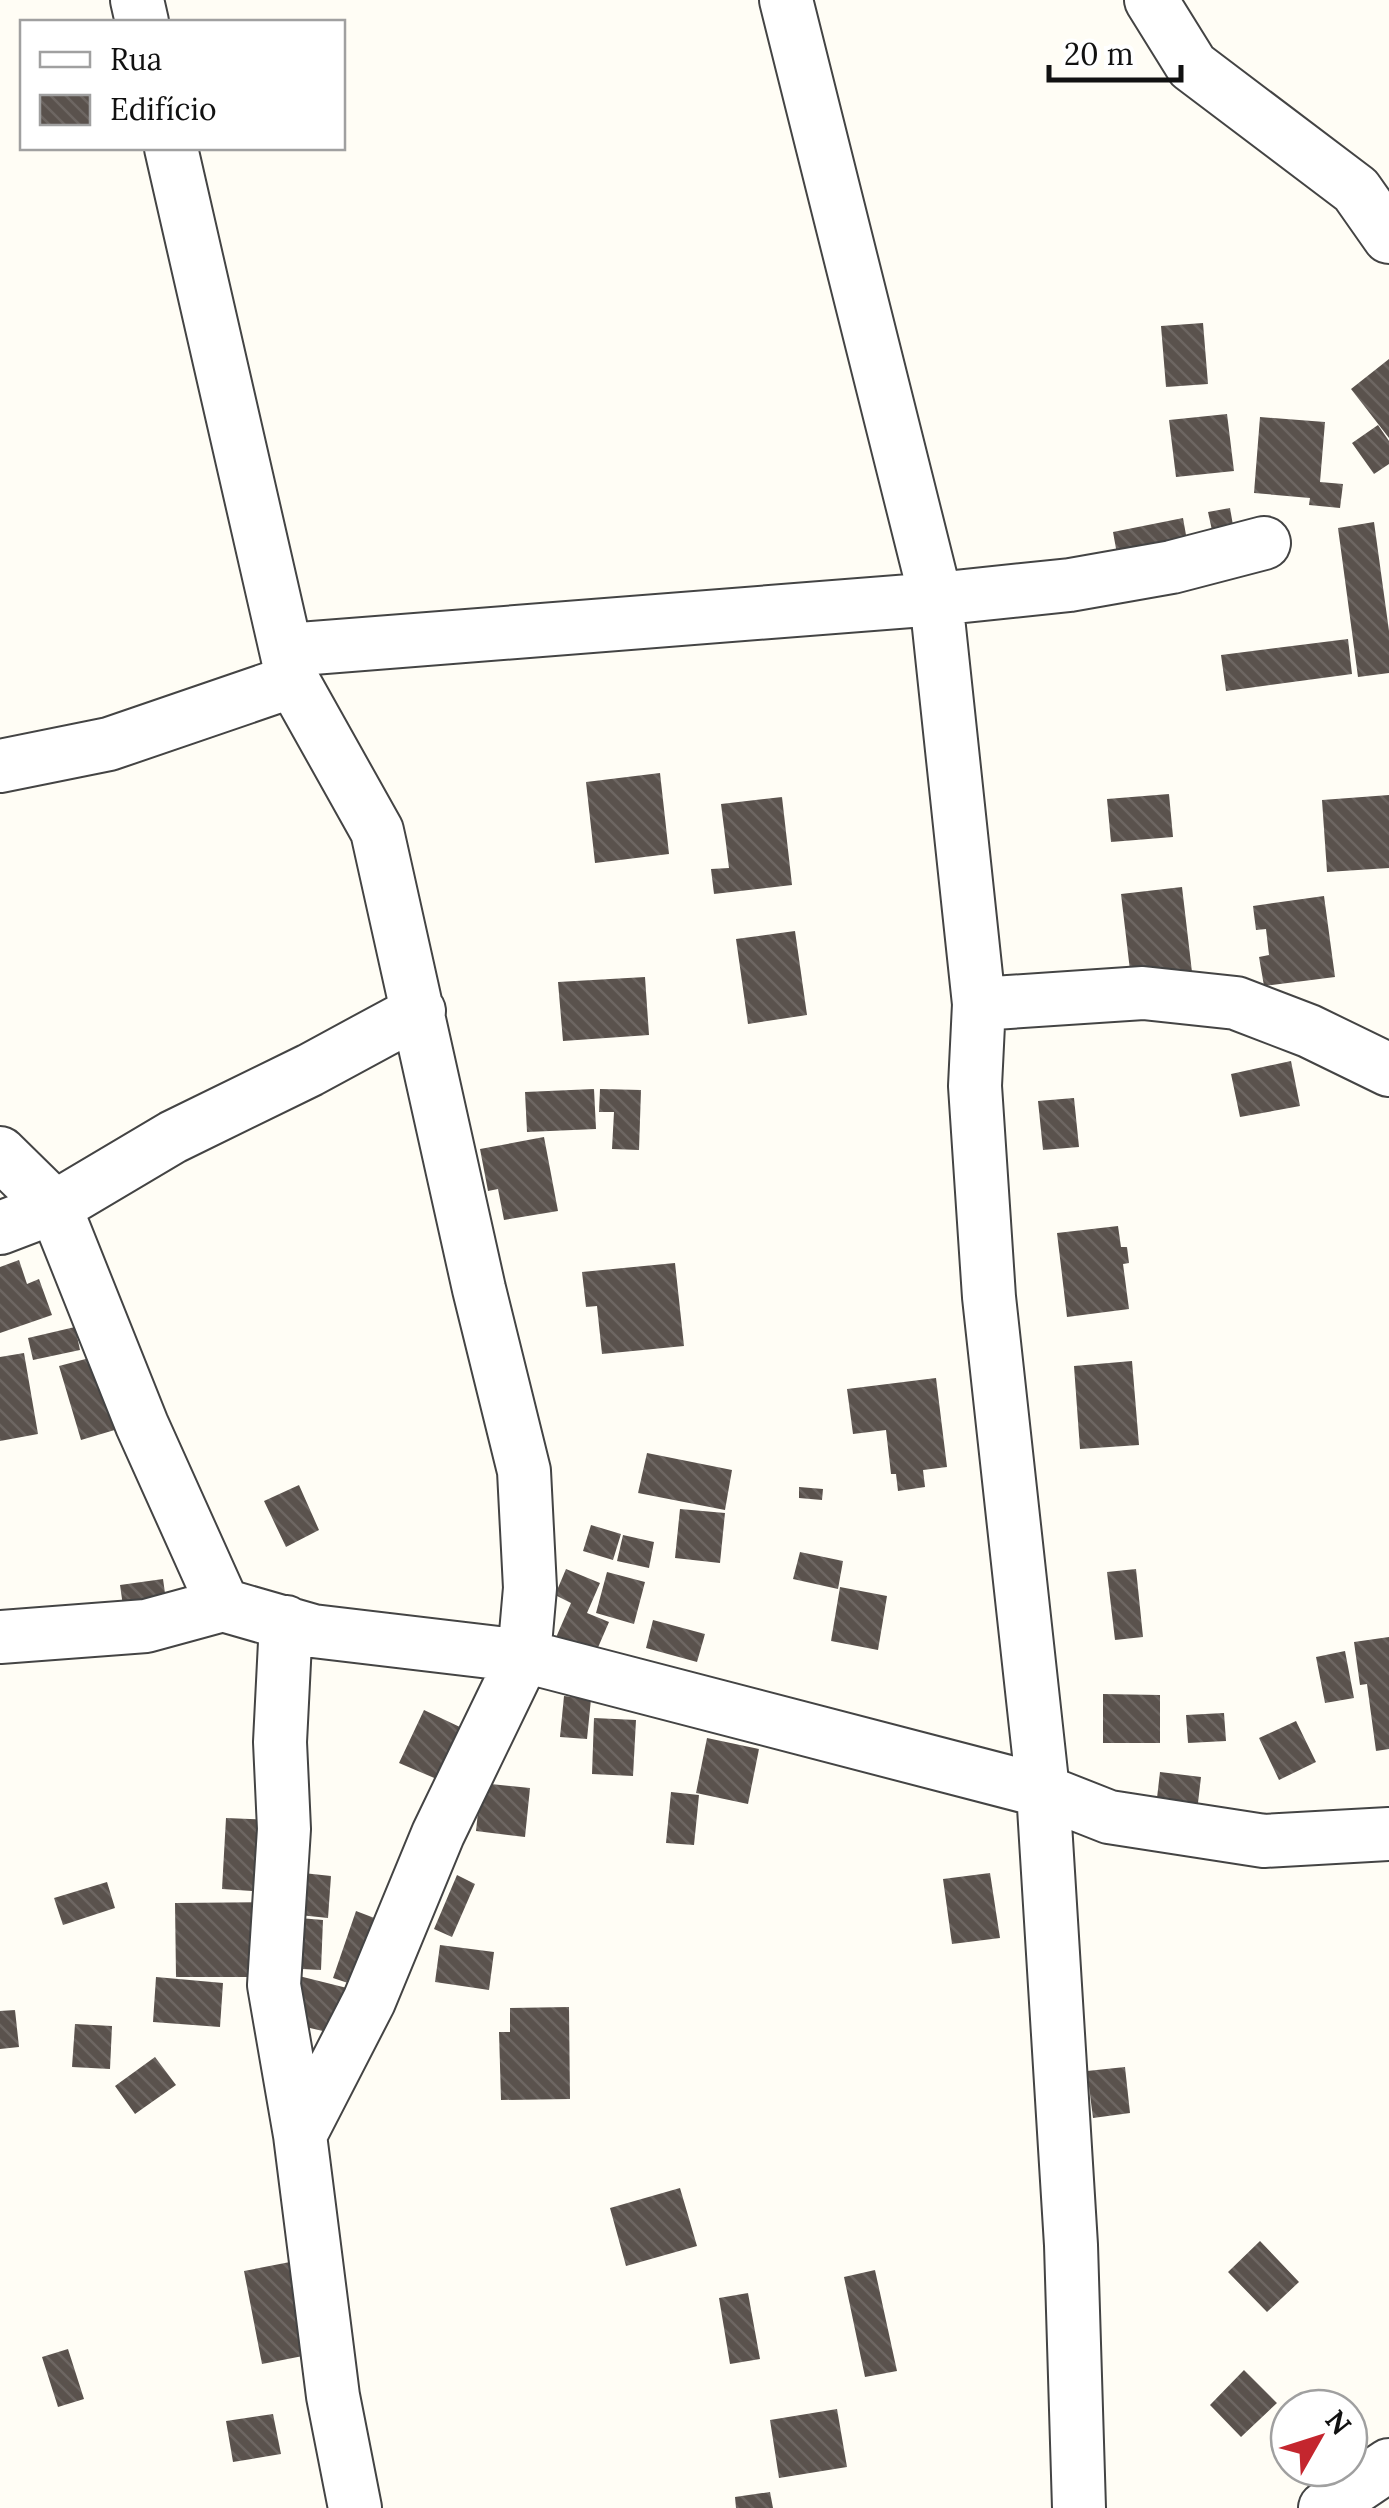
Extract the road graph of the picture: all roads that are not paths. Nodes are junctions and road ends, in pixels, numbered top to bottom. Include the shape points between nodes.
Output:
1 (786, 0) edge
2 (1151, 0) edge
3 (171, 150) edge
4 (1389, 237) edge
5 (1264, 542) dead end
6 (936, 600) junction
7 (290, 666) junction
8 (0, 766) edge
9 (979, 1004) junction
10 (418, 1011) junction
11 (1389, 1070) edge
12 (0, 1152) edge
13 (55, 1207) junction
14 (0, 1228) edge
15 (223, 1605) junction
16 (286, 1622) junction
17 (0, 1637) edge
18 (524, 1656) junction
19 (1043, 1792) junction
20 (1389, 1834) edge
21 (300, 2135) junction
22 (1389, 2465) edge
23 (355, 2508) edge
24 (1079, 2508) edge
25 (1325, 2508) edge

1 - 6 street
2 - 4 street via 1192,66 1356,190
3 - 7 street
5 - 6 street via 1172,567
6 - 7 street
6 - 9 street
7 - 8 street via 110,744
7 - 10 street via 377,832
9 - 11 street via 1144,993 1236,1003
9 - 19 street via 975,1086 989,1297
10 - 13 street via 173,1137
10 - 18 street via 524,1471 530,1588
12 - 13 street
13 - 14 street
13 - 15 street
15 - 16 street
15 - 17 street via 146,1626
16 - 18 street
16 - 21 street via 274,1985
18 - 19 street
18 - 21 street via 438,1834 369,2000
19 - 20 street via 1110,1817 1264,1840
19 - 24 street via 1071,2245
21 - 23 street via 333,2396
22 - 25 street

